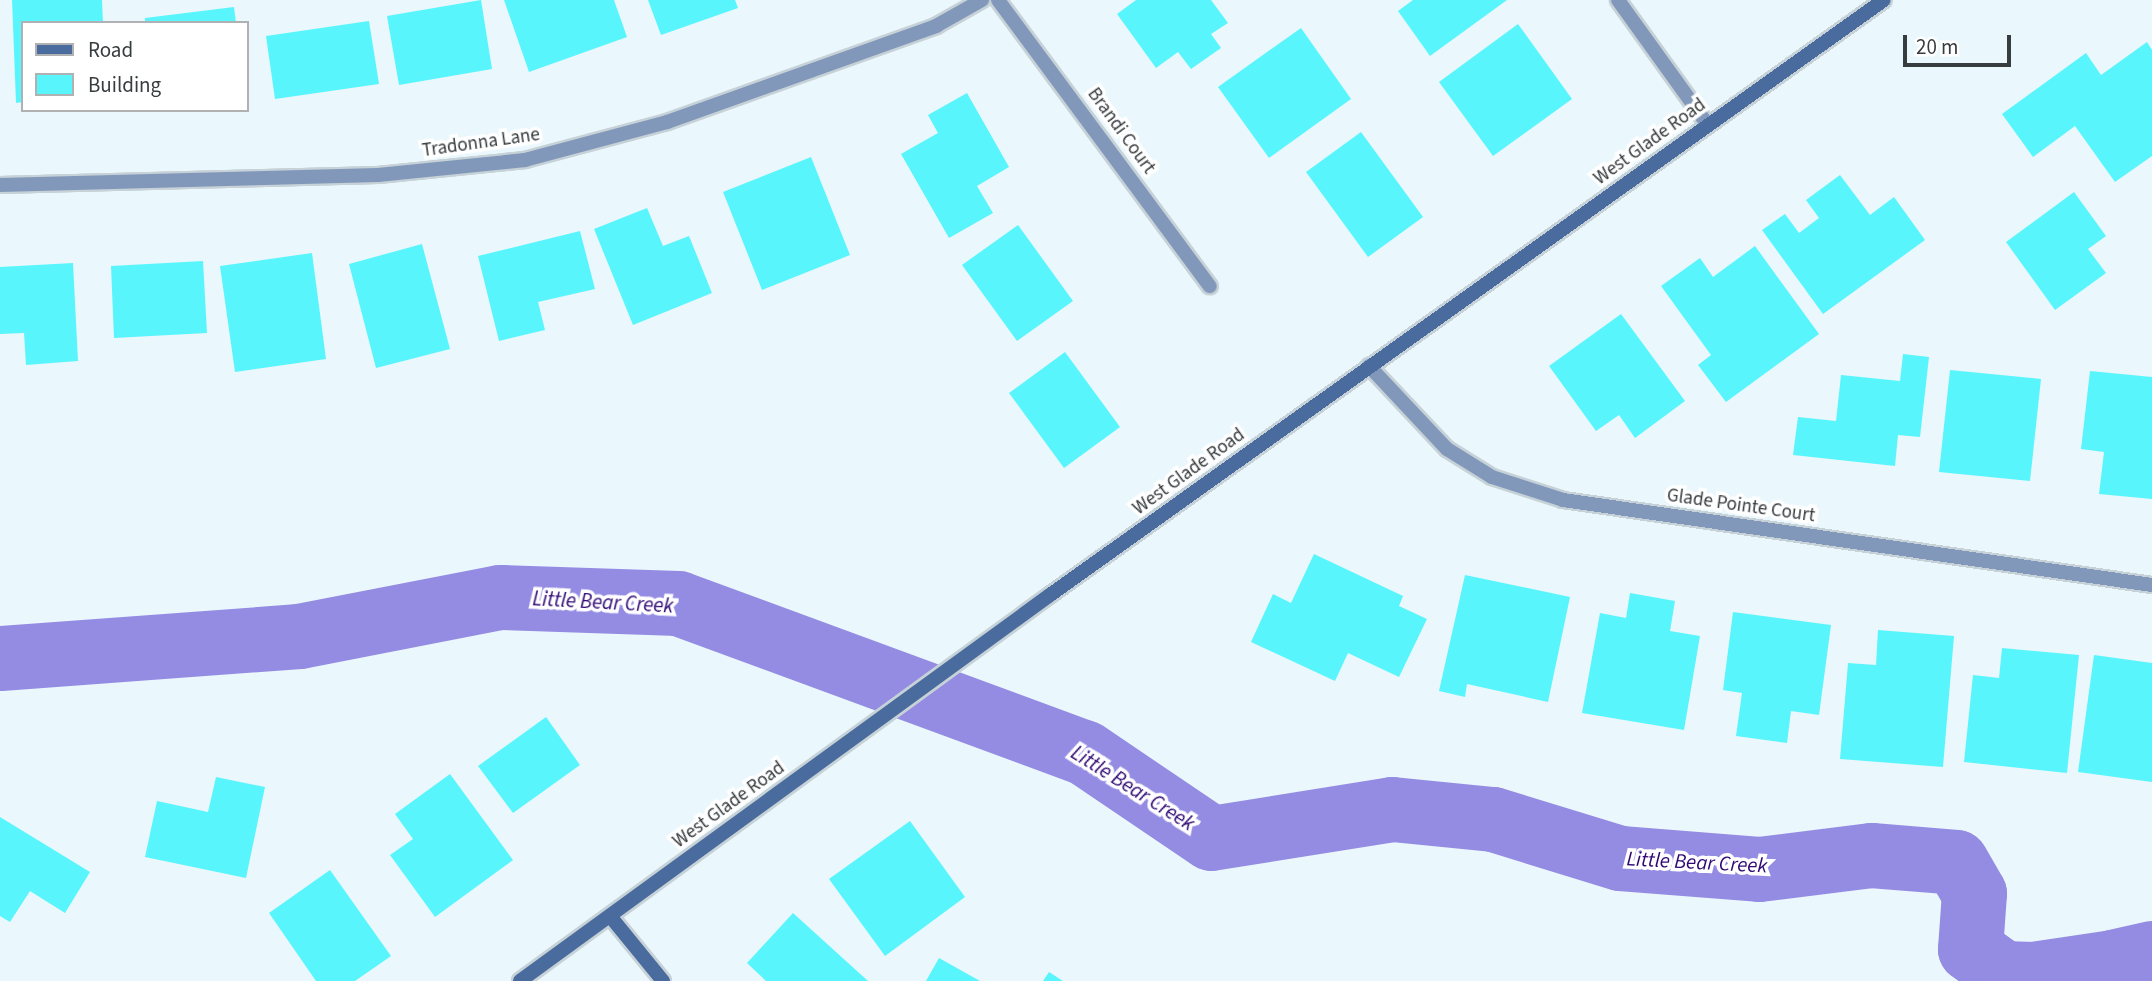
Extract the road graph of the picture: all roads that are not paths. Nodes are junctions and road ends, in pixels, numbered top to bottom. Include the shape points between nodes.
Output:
1 (982, 0) edge
2 (998, 0) edge
3 (1618, 0) edge
4 (1884, 0) edge
5 (1707, 124) junction
6 (0, 185) edge
7 (1210, 286) dead end
8 (1369, 366) junction
9 (2152, 585) edge
10 (610, 916) junction
11 (520, 981) edge
12 (663, 981) edge

1 - 6 street, Tradonna Lane via 936,26 667,122 525,160 378,175
2 - 7 street, Brandi Court
3 - 5 street
4 - 5 main road, West Glade Road
5 - 8 main road, West Glade Road
8 - 9 street, Glade Pointe Court via 1447,449 1492,477 1563,500
8 - 10 main road, West Glade Road
10 - 11 main road, West Glade Road
10 - 12 main road

